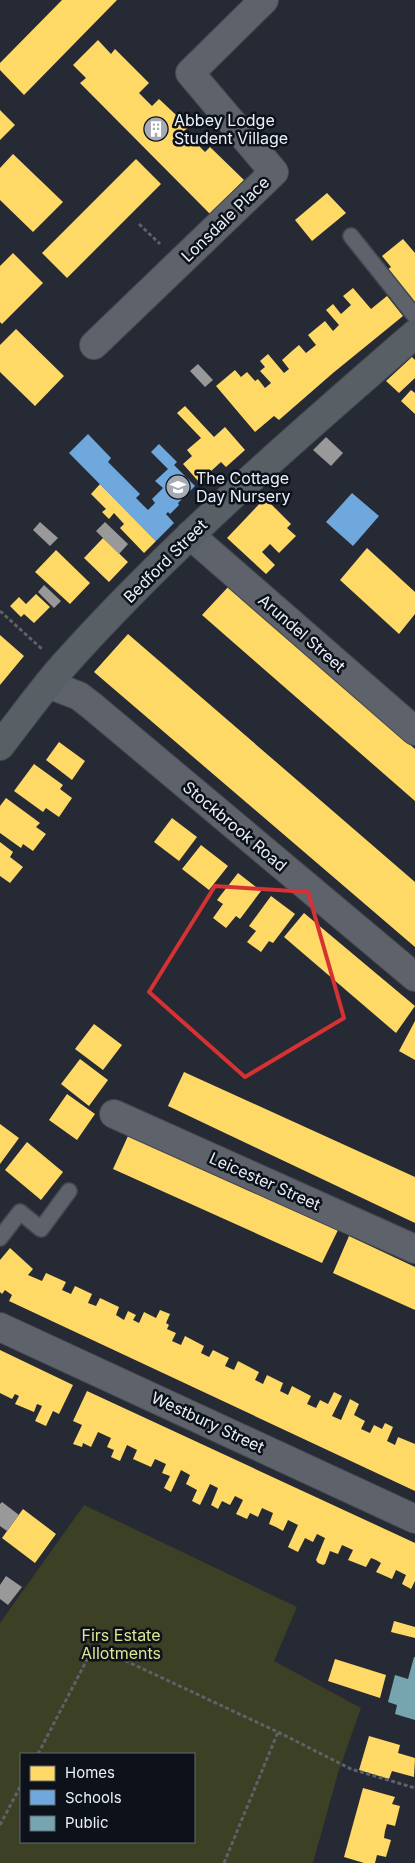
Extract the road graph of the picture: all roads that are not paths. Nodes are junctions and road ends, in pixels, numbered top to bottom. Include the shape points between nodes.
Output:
1 (264, 0) edge
2 (351, 236) dead end
3 (415, 316) edge
4 (415, 334) edge
5 (94, 345) dead end
6 (190, 535) junction
7 (55, 676) junction
8 (415, 731) edge
9 (0, 746) edge
10 (415, 977) edge
11 (114, 1114) dead end
12 (69, 1191) dead end
13 (0, 1238) edge
14 (415, 1249) edge
15 (0, 1327) edge
16 (415, 1519) edge

1 - 5 street, Lonsdale Place via 190,73 274,172
2 - 3 lane
4 - 6 street, Bedford Street via 283,448
6 - 7 street, Bedford Street
6 - 8 street, Arundel Street
7 - 9 street, Bedford Street
7 - 10 street, Stockbrook Road
11 - 14 street, Leicester Street
12 - 13 lane via 41,1229 20,1212
15 - 16 street, Westbury Street

